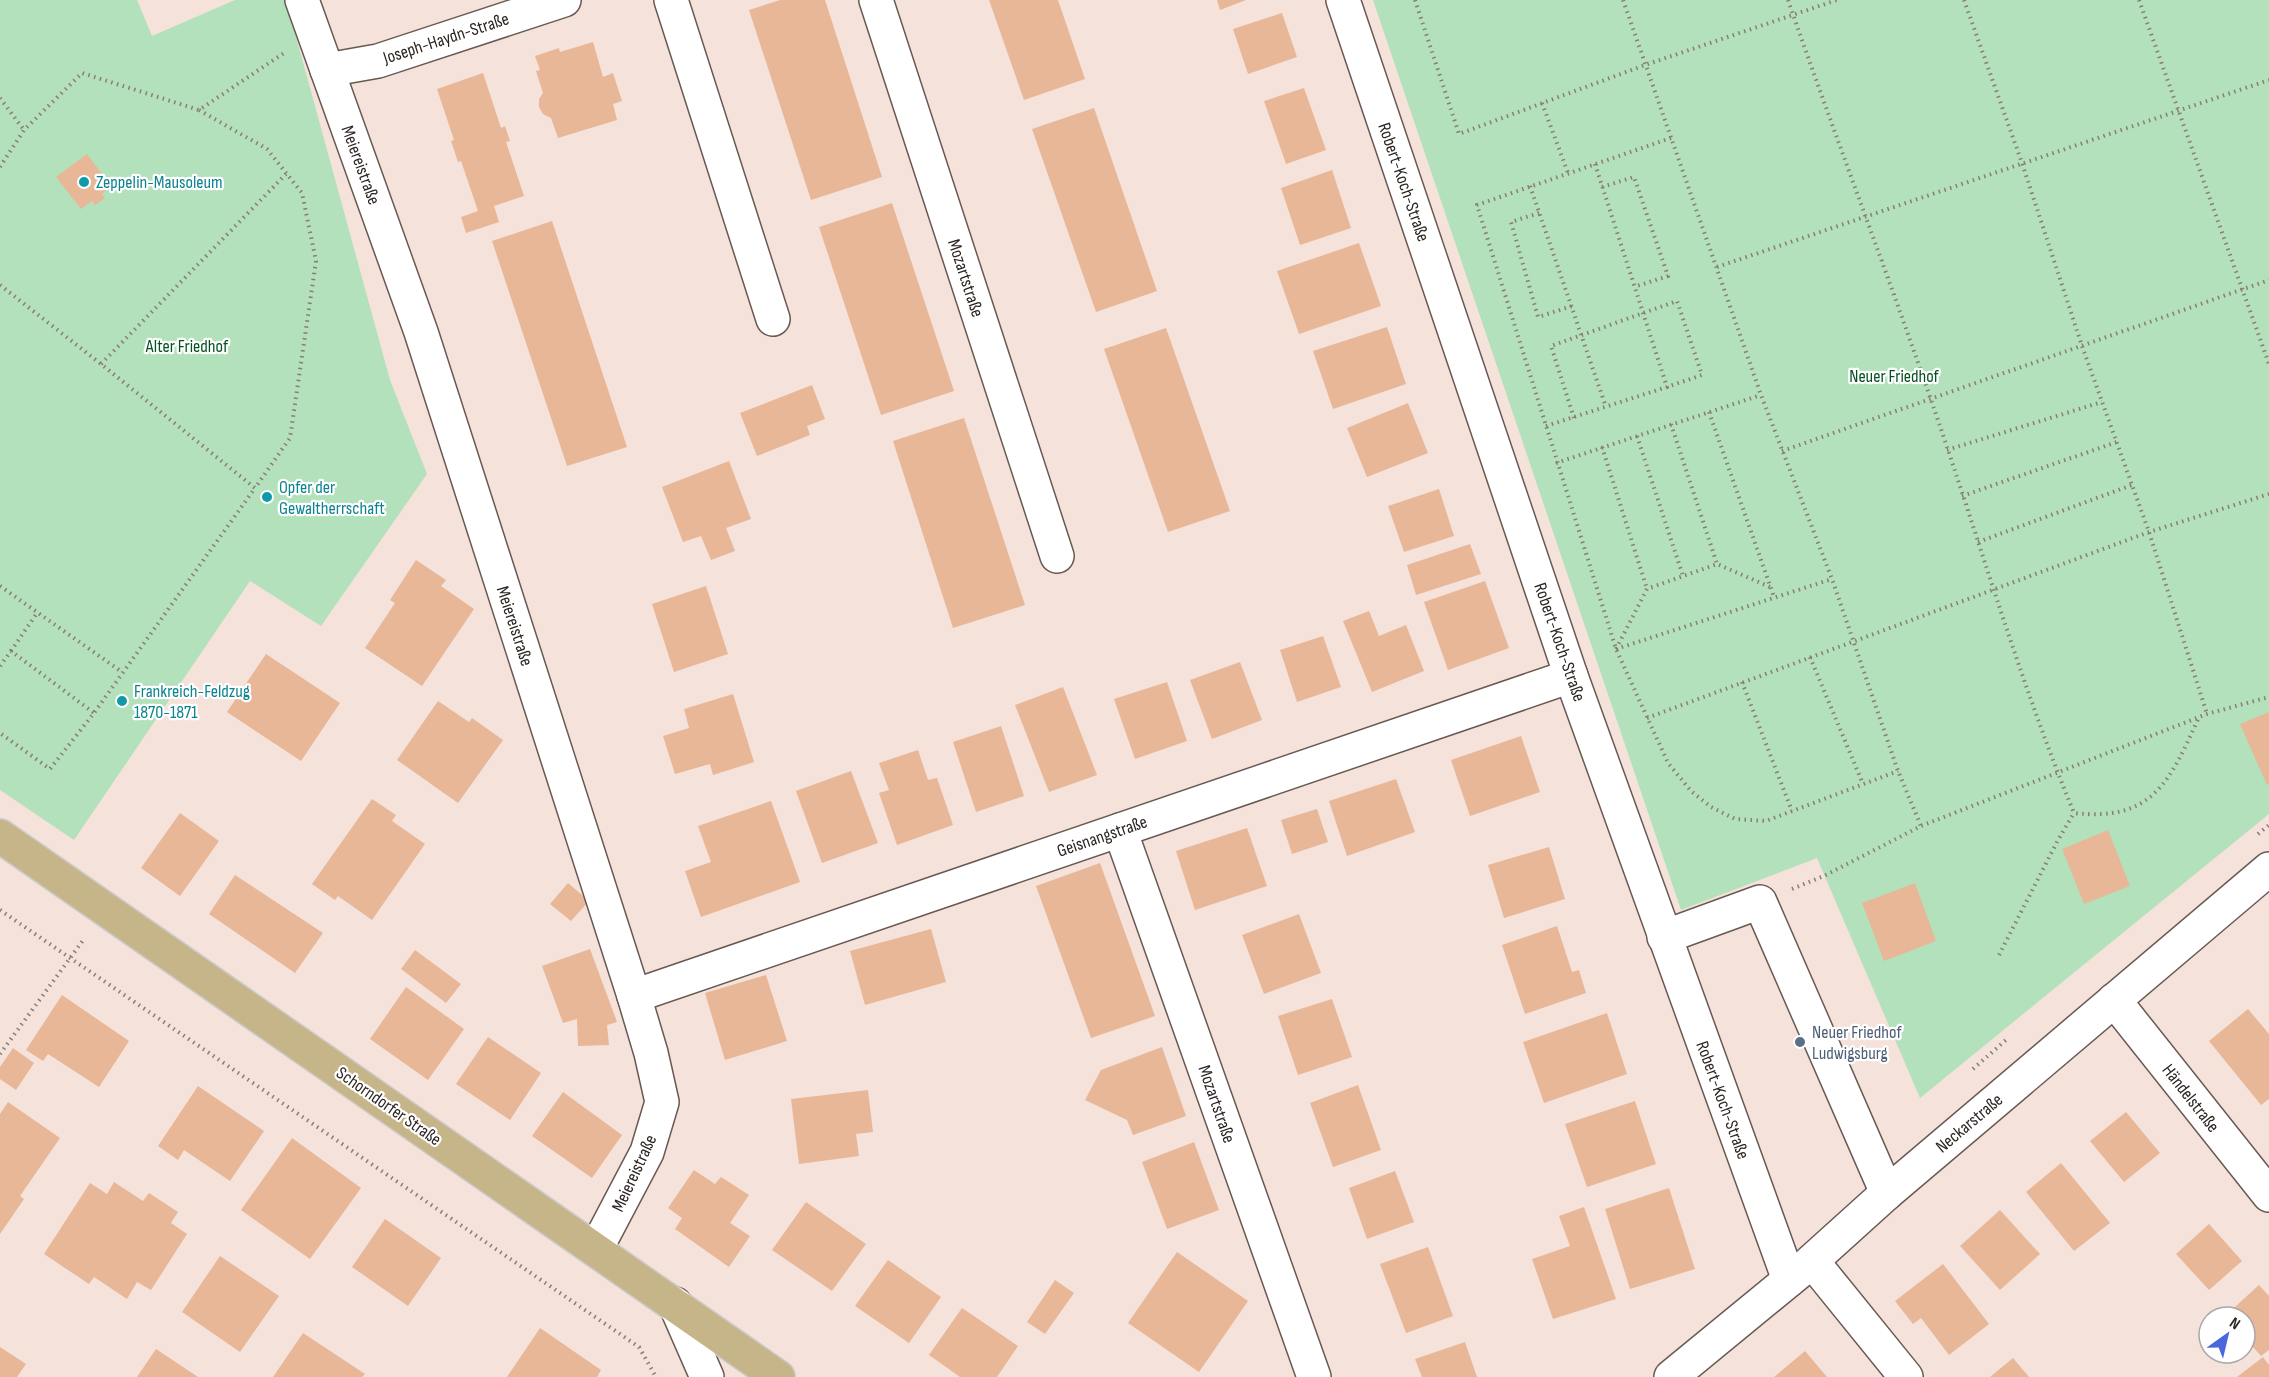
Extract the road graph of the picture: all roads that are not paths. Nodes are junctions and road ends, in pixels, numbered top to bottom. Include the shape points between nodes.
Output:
1 (302, 0) edge
2 (564, 0) edge
3 (671, 0) edge
4 (876, 0) edge
5 (1342, 0) edge
6 (327, 69) junction
7 (773, 319) dead end
8 (1057, 556) dead end
9 (1571, 676) junction
10 (1120, 830) junction
11 (0, 836) edge
12 (2269, 869) edge
13 (1664, 937) junction
14 (634, 996) junction
15 (2114, 1000) junction
16 (1887, 1193) junction
17 (2269, 1195) edge
18 (596, 1250) junction
19 (1800, 1271) junction
20 (675, 1304) junction
21 (707, 1377) edge
22 (778, 1377) edge
23 (1314, 1377) edge
24 (1671, 1377) edge
25 (1906, 1377) edge

1 - 6 street, Meiereistraße
2 - 6 street, Joseph-Haydn-Straße via 378,61
3 - 7 street
4 - 8 street, Mozartstraße
5 - 9 street, Robert-Koch-Straße
6 - 14 street, Meiereistraße via 421,332
9 - 10 street, Geisnangstraße
9 - 13 street, Robert-Koch-Straße
10 - 14 street, Geisnangstraße
10 - 23 street, Mozartstraße
11 - 18 main road, Schorndorfer Straße
12 - 15 street, Neckarstraße
13 - 16 street via 1760,902
13 - 19 street, Robert-Koch-Straße
14 - 18 street, Meiereistraße via 662,1102 647,1152
15 - 16 street, Neckarstraße
15 - 17 street, Händelstraße
16 - 19 street, Neckarstraße
18 - 20 main road, Schorndorfer Straße
19 - 24 street, Neckarstraße
19 - 25 street, Robert-Koch-Straße
20 - 21 street
20 - 22 main road, Schorndorfer Straße

